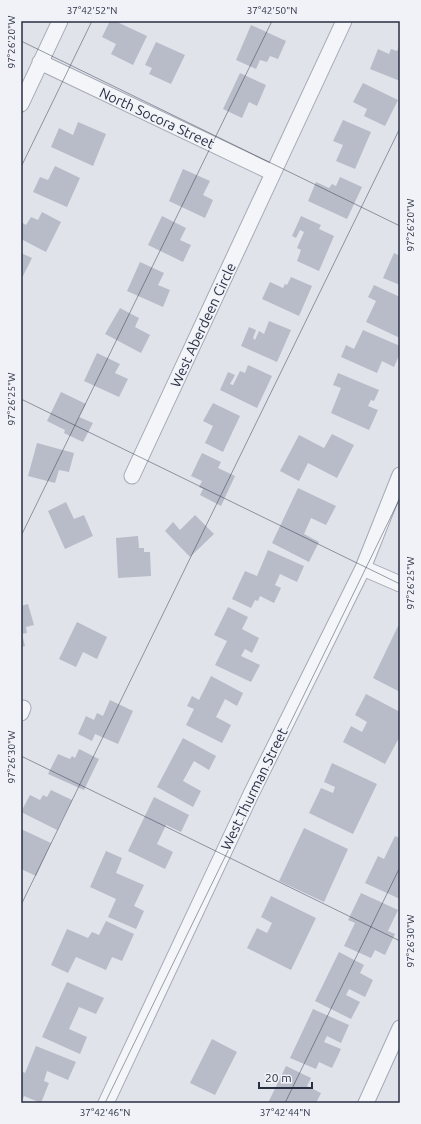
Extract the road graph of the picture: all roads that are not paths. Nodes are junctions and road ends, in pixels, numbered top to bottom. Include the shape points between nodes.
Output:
1 (60, 21) edge
2 (344, 21) edge
3 (40, 62) junction
4 (21, 104) edge
5 (273, 173) junction
6 (400, 475) edge
7 (132, 476) dead end
8 (363, 568) junction
9 (400, 584) edge
10 (400, 1028) edge
11 (106, 1103) edge
12 (366, 1103) edge

1 - 3 street
2 - 5 street, West Aberdeen Circle
3 - 4 street
3 - 5 street, North Socora Street
5 - 7 street, West Aberdeen Circle
6 - 8 street, West Thurman Street
8 - 9 street
8 - 11 street, West Thurman Street via 251,794
10 - 12 street

